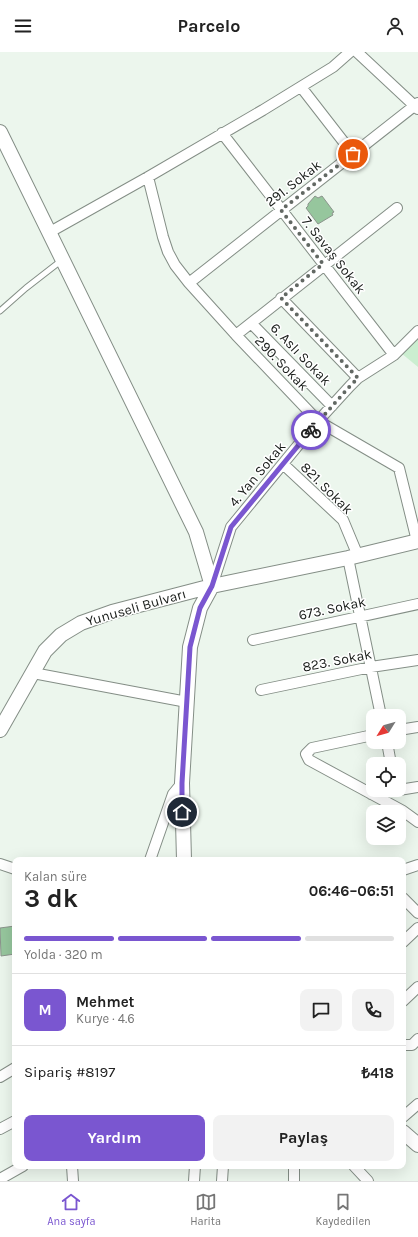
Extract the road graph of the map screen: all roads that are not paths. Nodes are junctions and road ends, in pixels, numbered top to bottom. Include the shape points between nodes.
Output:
1 (350, 52) edge
2 (357, 52) edge
3 (301, 87) junction
4 (417, 106) edge
5 (0, 132) edge
6 (222, 134) junction
7 (353, 154) junction
8 (148, 177) junction
9 (397, 208) dead end
10 (281, 210) junction
11 (50, 232) junction
12 (63, 259) junction
13 (323, 264) junction
14 (188, 283) junction
15 (281, 298) junction
16 (0, 311) edge
17 (251, 323) junction
18 (418, 331) edge
19 (236, 335) junction
20 (394, 355) junction
21 (358, 378) junction
22 (332, 406) junction
23 (318, 421) junction
24 (283, 464) junction
25 (418, 541) edge
26 (353, 557) junction
27 (212, 586) junction
28 (418, 604) edge
29 (361, 616) junction
30 (253, 640) dead end
31 (418, 660) edge
32 (371, 667) junction
33 (33, 673) junction
34 (261, 690) dead end
35 (186, 702) junction
36 (380, 709) edge
37 (418, 727) edge
38 (406, 729) edge
39 (0, 730) edge
40 (366, 736) edge
41 (182, 783) junction
42 (418, 787) edge
43 (406, 789) edge
44 (366, 791) edge
45 (377, 797) edge
46 (393, 805) edge
47 (406, 812) edge
48 (418, 822) edge
49 (151, 857) edge
50 (184, 857) edge
51 (0, 864) edge
52 (418, 865) edge
53 (12, 868) edge
54 (406, 869) edge
55 (406, 901) edge
56 (418, 913) edge
57 (418, 928) edge
58 (406, 939) edge
59 (418, 987) edge
60 (408, 997) edge
61 (418, 1039) edge
62 (406, 1045) edge
63 (12, 1070) edge
64 (0, 1077) edge
65 (418, 1104) edge
66 (406, 1114) edge
67 (12, 1123) edge
68 (0, 1129) edge
69 (406, 1135) edge
70 (418, 1145) edge
71 (18, 1169) edge
72 (72, 1169) edge
73 (195, 1169) edge
74 (223, 1169) edge
75 (294, 1169) edge
76 (357, 1169) edge
77 (0, 1179) edge
78 (73, 1181) edge
79 (194, 1181) edge
80 (222, 1181) edge
81 (294, 1181) edge
82 (368, 1181) edge

1 - 3 street via 333,67
2 - 4 street
3 - 6 street
3 - 7 street
4 - 7 street, 291. Sokak
5 - 11 main road
6 - 8 street
6 - 10 street, 7. Savaş Sokak
7 - 10 street, 291. Sokak
8 - 11 street
8 - 14 street, 290. Sokak via 168,252
9 - 13 street
10 - 13 street, 7. Savaş Sokak
10 - 14 street, 291. Sokak
11 - 12 main road
12 - 16 lane
12 - 27 main road via 196,532
13 - 15 street
13 - 20 street, 7. Savaş Sokak
14 - 19 street, 290. Sokak
15 - 17 street
15 - 21 street
17 - 19 street
17 - 22 street, 6. Aslı Sokak
18 - 20 street, 4. Yan Sokak
19 - 23 street, 290. Sokak
20 - 21 street, 4. Yan Sokak
21 - 22 street, 4. Yan Sokak
22 - 23 street, 4. Yan Sokak
23 - 24 street, 4. Yan Sokak
23 - 25 street, 290. Sokak via 399,468
24 - 26 street, 821. Sokak via 343,520
24 - 27 street, 4. Yan Sokak via 231,527
25 - 26 main road, Yunuseli Bulvarı
26 - 27 main road, Yunuseli Bulvarı
26 - 29 street, 821. Sokak
27 - 33 main road, Yunuseli Bulvarı via 112,612 81,623 61,635 46,651
27 - 35 main road via 200,608 190,647
28 - 29 street, 673. Sokak
29 - 30 street, 673. Sokak
29 - 32 street, 821. Sokak
31 - 32 street, 823. Sokak
32 - 34 street, 823. Sokak
32 - 36 street, 821. Sokak
33 - 35 street
33 - 39 main road, Yunuseli Bulvarı
35 - 41 main road
37 - 38 street
40 - 44 street via 312,748 306,754 309,760
41 - 49 street via 173,794
41 - 50 main road
42 - 43 street
45 - 46 street
47 - 48 street
51 - 53 street
52 - 54 street
55 - 56 street
57 - 58 street
59 - 60 street
61 - 62 street via 412,1045
63 - 64 street
65 - 66 street
67 - 68 street
69 - 70 main road
71 - 77 street
72 - 78 street
73 - 79 street
74 - 80 street
75 - 81 street
76 - 82 street

